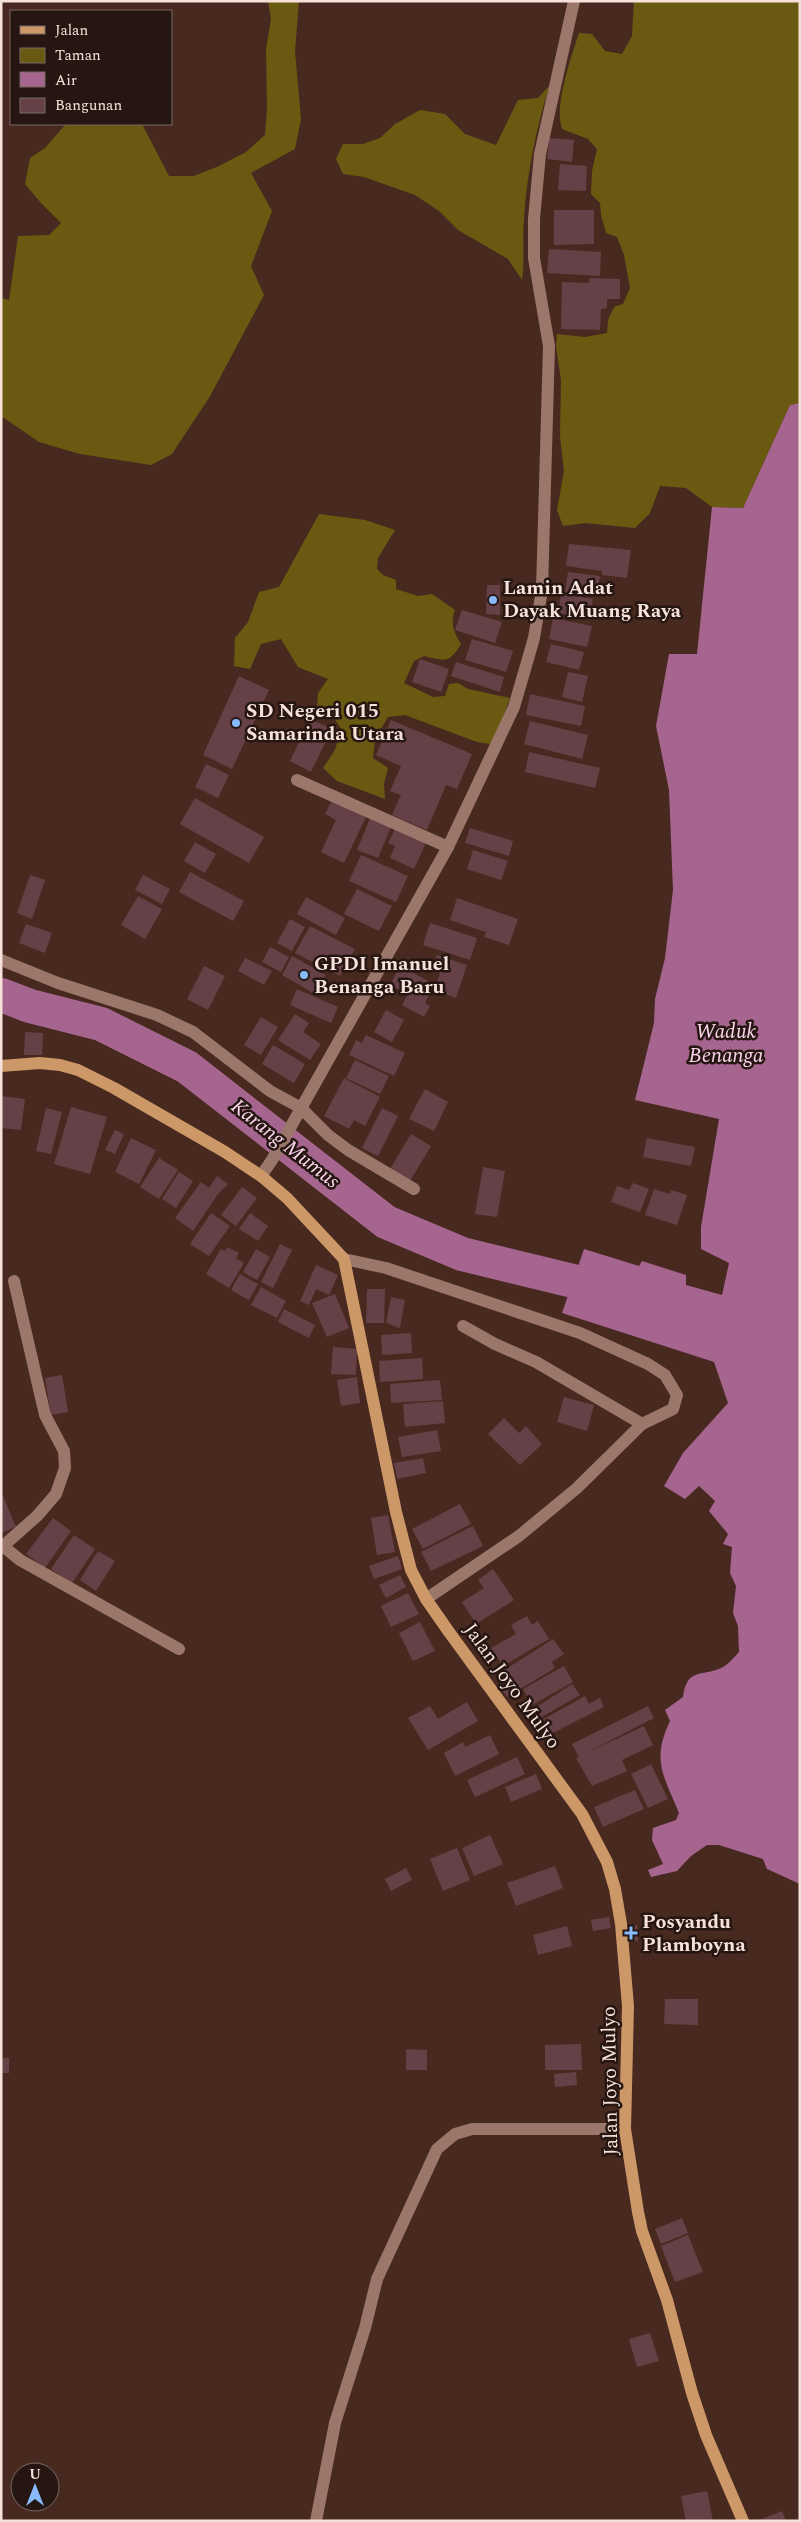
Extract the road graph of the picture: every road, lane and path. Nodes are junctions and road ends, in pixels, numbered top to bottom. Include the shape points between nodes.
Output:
1 (574, 1) edge
2 (297, 780) dead end
3 (448, 847) junction
4 (1, 960) edge
5 (1, 1066) edge
6 (300, 1110) junction
7 (261, 1176) junction
8 (414, 1189) dead end
9 (344, 1259) junction
10 (14, 1281) dead end
11 (463, 1326) dead end
12 (642, 1424) junction
13 (3, 1548) edge
14 (426, 1599) junction
15 (179, 1649) dead end
16 (625, 2129) junction
17 (316, 2521) edge
18 (743, 2521) edge

1 - 3 street via 540,154 534,219 534,258 548,346 542,590 534,638 514,707
2 - 3 street
3 - 6 street
4 - 6 street via 58,984 157,1015 192,1032
5 - 7 main road via 50,1064 78,1070 225,1152
6 - 7 street
6 - 8 street via 348,1150
7 - 9 main road via 287,1198
9 - 12 street via 386,1268 580,1333 648,1364 666,1374 677,1395 673,1408
9 - 14 main road, Jalan Joyo Mulyo via 396,1512 411,1570
10 - 13 street via 46,1415 64,1451 65,1468 56,1494
11 - 12 street via 536,1362
12 - 14 street via 577,1488 519,1536
13 - 15 street
14 - 16 main road, Jalan Joyo Mulyo via 582,1814 606,1862 621,1924 628,2006
16 - 17 street via 472,2129 455,2134 437,2150 377,2279 335,2423
16 - 18 main road, Jalan Joyo Mulyo via 642,2231 667,2300 678,2348 703,2426

